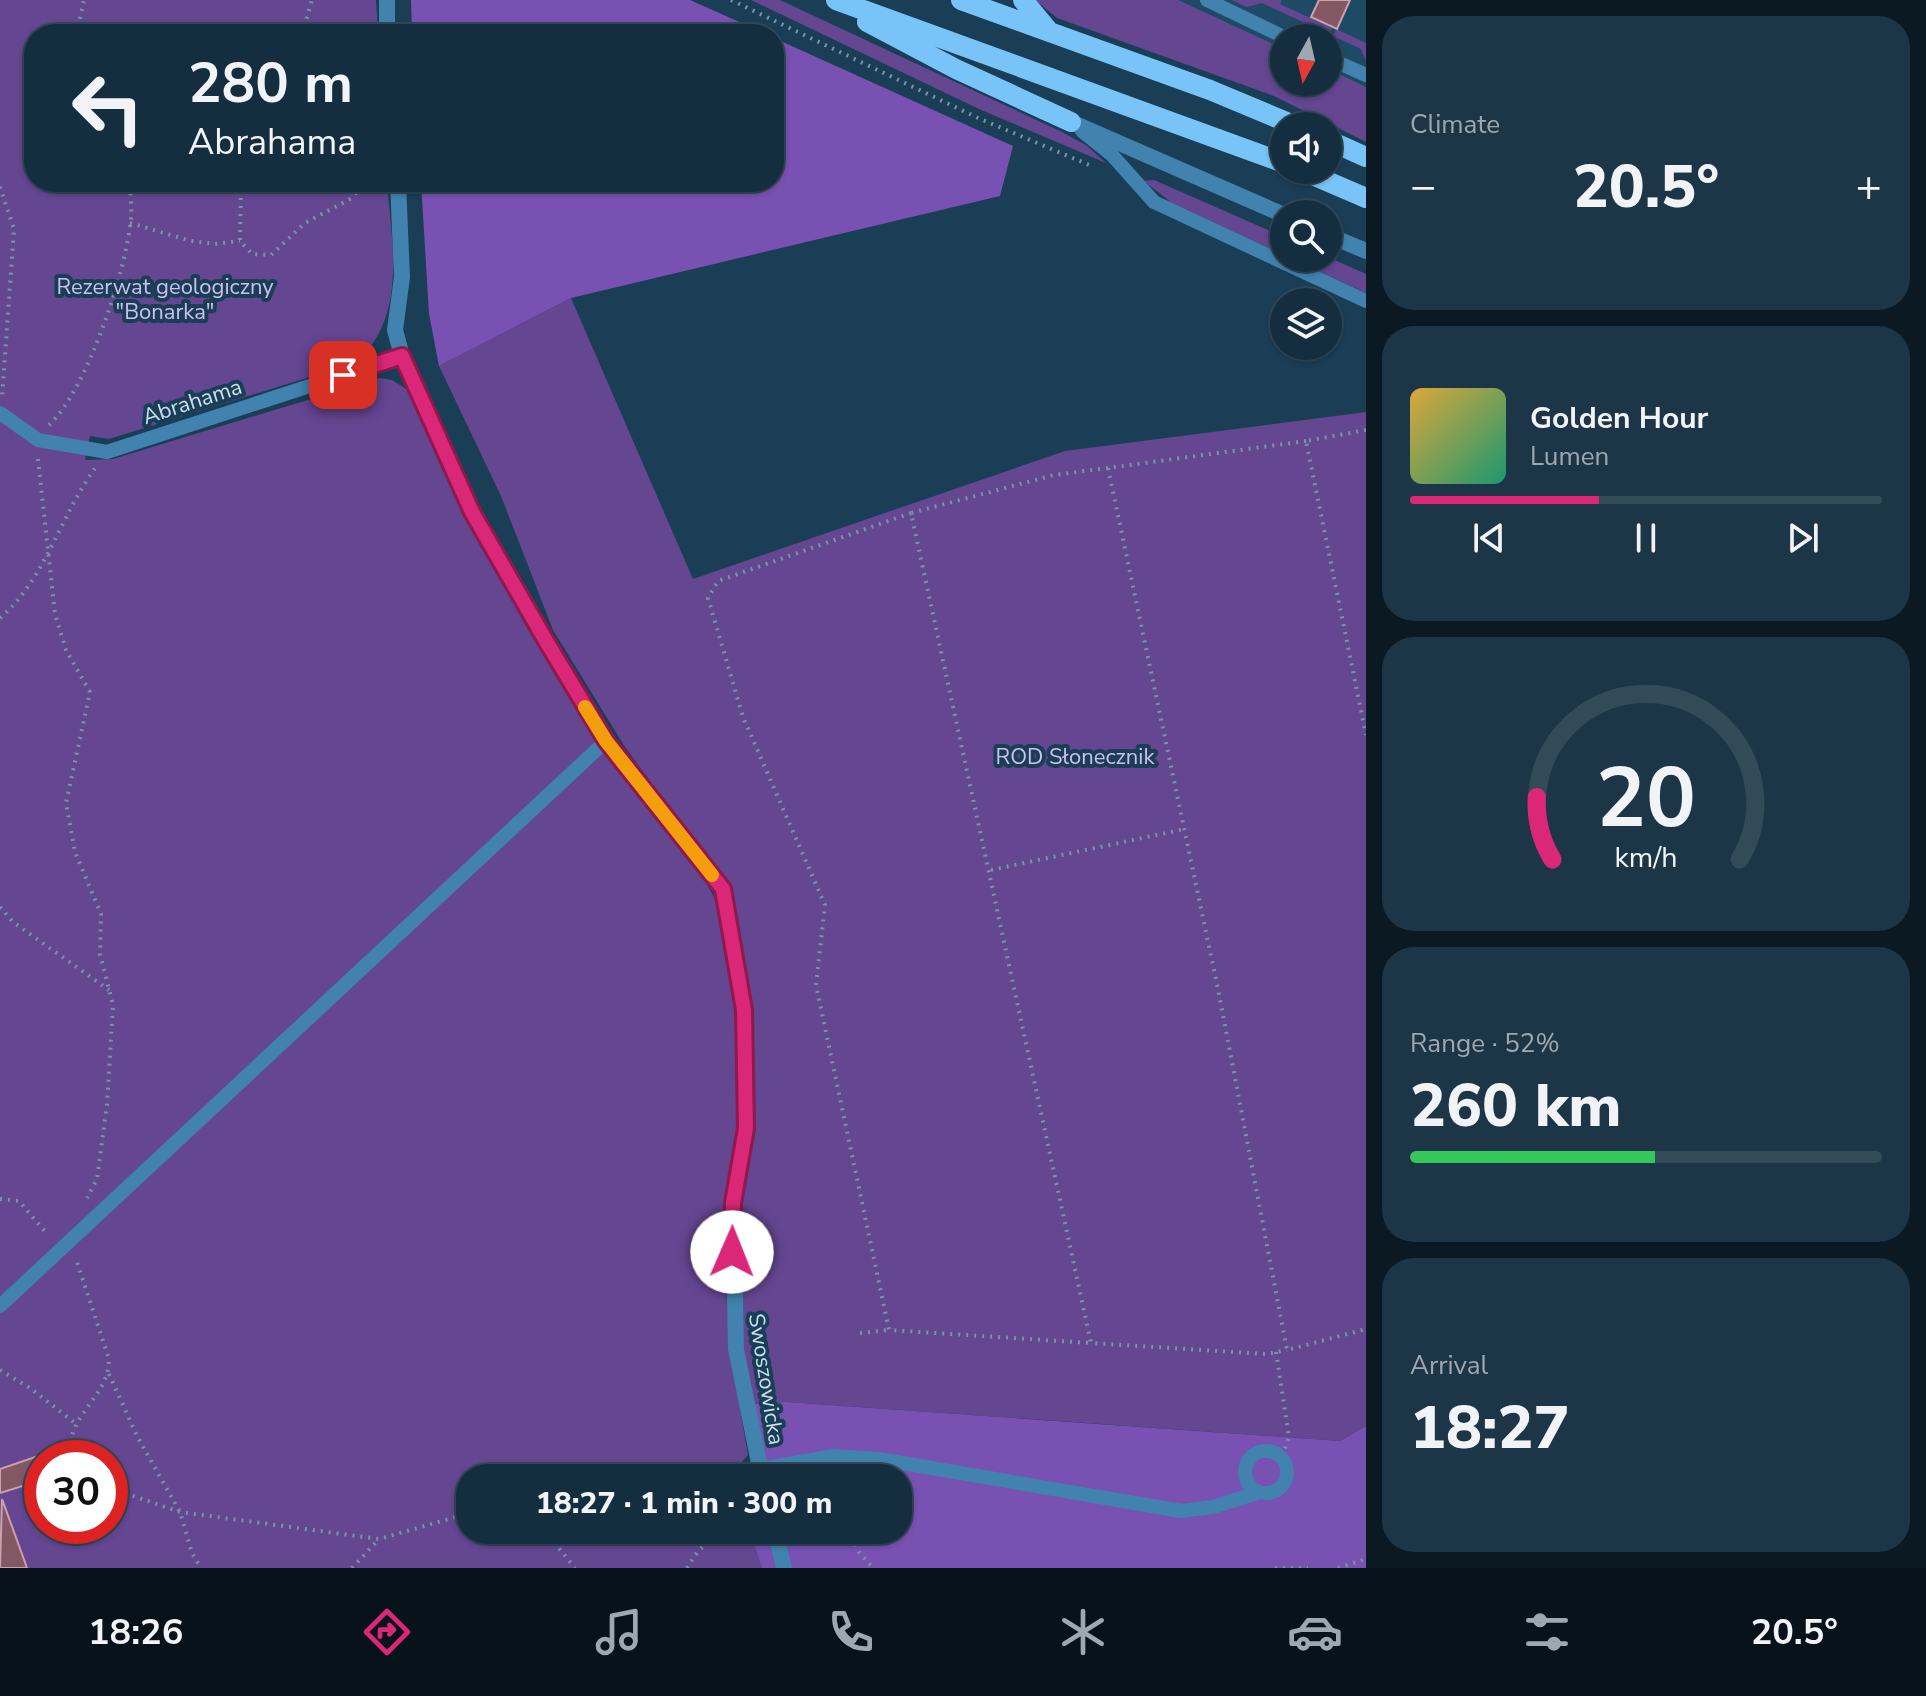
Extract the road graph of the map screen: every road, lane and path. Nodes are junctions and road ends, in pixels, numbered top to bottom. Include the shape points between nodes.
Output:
1 (84, 0) edge
2 (312, 0) edge
3 (387, 0) edge
4 (731, 0) edge
5 (825, 0) edge
6 (836, 0) edge
7 (961, 0) edge
8 (1023, 0) edge
9 (1207, 0) edge
10 (79, 24) edge
11 (305, 24) edge
12 (387, 24) edge
13 (781, 24) edge
14 (784, 25) edge
15 (1270, 30) edge
16 (1053, 35) junction
17 (1342, 64) edge
18 (1366, 75) edge
19 (1270, 115) edge
20 (1071, 122) junction
21 (1342, 146) edge
22 (1366, 157) edge
23 (1270, 158) edge
24 (1103, 170) dead end
25 (1334, 184) edge
26 (0, 187) edge
27 (130, 192) edge
28 (241, 192) edge
29 (356, 192) edge
30 (398, 192) edge
31 (1366, 198) edge
32 (1270, 209) edge
33 (130, 223) junction
34 (240, 241) junction
35 (1342, 241) edge
36 (1366, 251) edge
37 (1366, 301) edge
38 (402, 356) junction
39 (0, 413) edge
40 (1366, 430) edge
41 (35, 438) junction
42 (1306, 441) junction
43 (107, 452) junction
44 (1108, 468) junction
45 (911, 513) junction
46 (48, 548) junction
47 (0, 618) edge
48 (1366, 735) edge
49 (606, 741) junction
50 (1185, 829) junction
51 (990, 870) junction
52 (0, 907) edge
53 (111, 991) junction
54 (0, 1199) edge
55 (86, 1226) junction
56 (65, 1245) junction
57 (0, 1306) edge
58 (1366, 1329) edge
59 (889, 1330) junction
60 (860, 1333) dead end
61 (1091, 1343) junction
62 (1287, 1350) junction
63 (1276, 1352) junction
64 (0, 1370) edge
65 (109, 1374) junction
66 (75, 1423) junction
67 (70, 1440) edge
68 (1282, 1457) junction
69 (759, 1464) edge
70 (799, 1464) edge
71 (908, 1464) edge
72 (912, 1465) edge
73 (1260, 1492) junction
74 (128, 1494) edge
75 (180, 1512) junction
76 (456, 1517) edge
77 (379, 1539) junction
78 (555, 1544) edge
79 (706, 1544) edge
80 (778, 1544) edge
81 (855, 1544) edge
82 (1366, 1559) edge
83 (201, 1568) edge
84 (352, 1568) edge
85 (575, 1568) edge
86 (687, 1568) edge
87 (784, 1568) edge
88 (873, 1568) edge
89 (1275, 1568) edge
90 (1308, 1568) edge
91 (1338, 1568) edge

1 - 10 path
2 - 11 path
3 - 12 street
4 - 13 path
5 - 20 main road
6 - 23 main road
7 - 16 main road
8 - 16 main road
9 - 15 lane
14 - 24 path via 978,118
16 - 19 main road
17 - 18 lane
20 - 32 street
20 - 37 lane via 1102,146 1154,202
21 - 22 main road
25 - 31 main road
26 - 39 path via 14,229
27 - 33 path
28 - 34 path
29 - 34 path via 305,223 271,255 252,254
30 - 38 street, Swoszowicka via 402,264 395,330
33 - 34 path via 191,241
33 - 41 path via 124,259 87,368 58,416
35 - 36 street
38 - 43 lane, Abrahama
38 - 49 street, Swoszowicka via 472,512
39 - 41 lane, Abrahama
40 - 42 path
41 - 43 lane, Abrahama
41 - 46 path
42 - 44 path
42 - 48 path
43 - 46 path
44 - 45 path via 1054,475
44 - 50 path
45 - 51 path
45 - 59 path via 718,581 708,598 743,717 825,905 816,985
46 - 47 path via 26,593
46 - 53 path via 55,614 66,650 90,692 66,803 75,852 101,914 100,954
49 - 55 lane
49 - 69 street, Swoszowicka via 723,889 744,1010 746,1128 733,1203 736,1349
50 - 51 path
50 - 62 path
51 - 61 path
52 - 53 path via 13,922
53 - 55 path via 107,1105 97,1179 83,1206 81,1220
54 - 56 path via 19,1201
55 - 56 lane
56 - 57 lane
56 - 65 path via 109,1359
58 - 62 path
59 - 60 path
59 - 61 path
61 - 63 path
62 - 63 path
63 - 68 path via 1289,1437
64 - 66 path
65 - 66 path
65 - 75 path
66 - 67 path
68 - 73 lane via 1288,1470 1285,1484 1274,1492
68 - 73 lane via 1263,1451 1247,1464 1248,1484
70 - 71 lane via 833,1456
72 - 73 lane via 1181,1511
74 - 75 path
75 - 77 path
75 - 83 path
76 - 77 path
77 - 84 path
78 - 85 path
79 - 86 path
80 - 87 street
81 - 88 path
82 - 91 path
89 - 90 path

